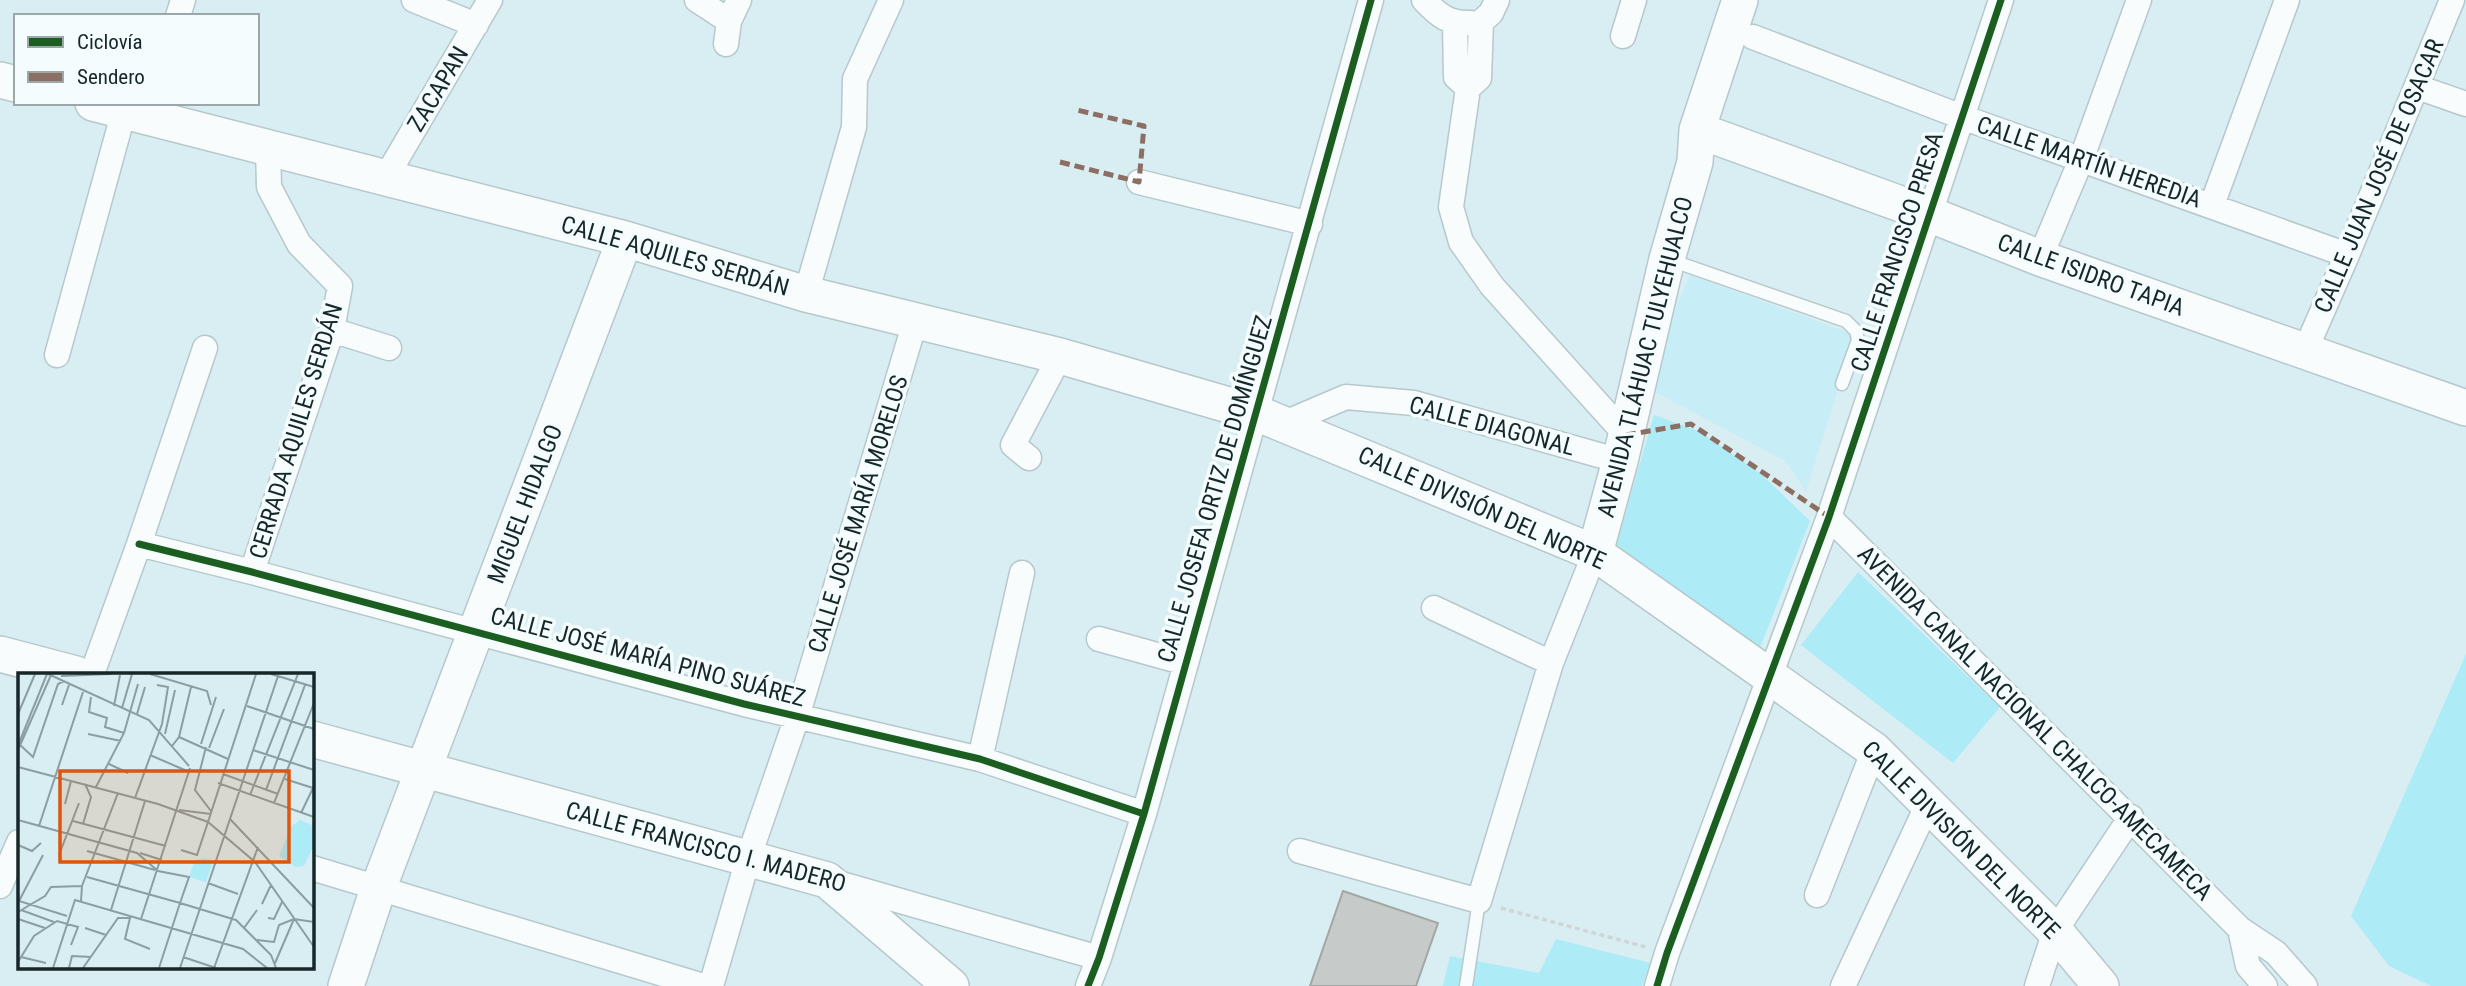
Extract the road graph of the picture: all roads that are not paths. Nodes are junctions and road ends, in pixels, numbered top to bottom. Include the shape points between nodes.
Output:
1 (414, 0) edge
2 (490, 0) edge
3 (697, 0) edge
4 (891, 0) edge
5 (1424, 0) edge
6 (1497, 0) edge
7 (1634, 0) edge
8 (1740, 0) edge
9 (1765, 0) edge
10 (2001, 0) edge
11 (2139, 0) edge
12 (2287, 0) edge
13 (2452, 0) edge
14 (1369, 1) edge
15 (731, 22) edge
16 (1481, 22) junction
17 (1455, 23) junction
18 (476, 25) junction
19 (1623, 36) dead end
20 (1753, 37) junction
21 (2417, 87) junction
22 (1468, 88) junction
23 (2466, 104) edge
24 (130, 108) edge
25 (1962, 117) junction
26 (1703, 143) junction
27 (268, 146) junction
28 (2081, 160) junction
29 (386, 177) junction
30 (1139, 181) dead end
31 (2212, 205) junction
32 (1931, 215) junction
33 (1310, 224) junction
34 (625, 239) junction
35 (2347, 255) junction
36 (2040, 258) junction
37 (1667, 259) junction
38 (806, 294) junction
39 (915, 321) junction
40 (331, 330) junction
41 (205, 348) dead end
42 (389, 348) dead end
43 (2305, 351) junction
44 (57, 355) dead end
45 (1060, 356) junction
46 (1842, 384) dead end
47 (2466, 408) edge
48 (1271, 418) junction
49 (1623, 448) junction
50 (1029, 458) dead end
51 (1829, 517) junction
52 (139, 544) junction
53 (1595, 552) junction
54 (252, 572) junction
55 (1022, 573) dead end
56 (1434, 608) dead end
57 (477, 632) junction
58 (1099, 639) dead end
59 (0, 654) edge
60 (1186, 663) junction
61 (1551, 663) junction
62 (72, 673) edge
63 (92, 673) edge
64 (1770, 678) junction
65 (797, 717) junction
66 (313, 739) edge
67 (1874, 750) junction
68 (980, 759) junction
69 (425, 769) junction
70 (1928, 804) junction
71 (1144, 814) junction
72 (2131, 817) junction
73 (18, 844) edge
74 (1300, 852) dead end
75 (748, 859) junction
76 (313, 868) edge
77 (827, 880) junction
78 (0, 886) edge
79 (378, 890) junction
80 (1817, 895) dead end
81 (1479, 901) junction
82 (2240, 929) junction
83 (2055, 931) junction
84 (1099, 958) junction
85 (346, 986) edge
86 (703, 986) edge
87 (711, 986) edge
88 (951, 986) edge
89 (1088, 986) edge
90 (1466, 986) edge
91 (1657, 986) edge
92 (1843, 986) edge
93 (2036, 986) edge
94 (2101, 986) edge
95 (2265, 986) edge
96 (2305, 986) edge

1 - 18 street
2 - 18 street, ZACAPAN
3 - 15 street
4 - 38 street via 855,79 854,127
5 - 17 street
6 - 16 street
7 - 19 street
8 - 26 main road, AVENIDA TLÁHUAC TULYEHUALCO
9 - 20 main road, AVENIDA TLÁHUAC TULYEHUALCO
10 - 25 street, CALLE FRANCISCO PRESA
11 - 28 street
12 - 31 street
13 - 21 street, CALLE JUAN JOSÉ DE OSACAR
14 - 33 street, CALLE JOSEFA ORTIZ DE DOMÍNGUEZ
16 - 17 street
16 - 22 street via 1479,78
17 - 22 street via 1456,77
18 - 29 street, ZACAPAN
20 - 25 street, CALLE MARTÍN HEREDIA
20 - 26 main road, AVENIDA TLÁHUAC TULYEHUALCO via 1731,104
21 - 23 street
21 - 35 street, CALLE JUAN JOSÉ DE OSACAR
22 - 49 street via 1451,207 1461,242
24 - 27 main road, CALLE AQUILES SERDÁN
24 - 44 street
25 - 28 street, CALLE MARTÍN HEREDIA
25 - 32 street, CALLE FRANCISCO PRESA
26 - 32 main road, CALLE ISIDRO TAPIA
26 - 37 main road, AVENIDA TLÁHUAC TULYEHUALCO
27 - 29 main road, CALLE AQUILES SERDÁN
27 - 40 street, CERRADA AQUILES SERDÁN via 269,187 299,244 340,286
28 - 31 street, CALLE MARTÍN HEREDIA
28 - 36 street
29 - 34 main road, CALLE AQUILES SERDÁN
30 - 33 street
31 - 35 street, CALLE MARTÍN HEREDIA
32 - 36 main road, CALLE ISIDRO TAPIA
32 - 51 street, CALLE FRANCISCO PRESA
33 - 48 street, CALLE JOSEFA ORTIZ DE DOMÍNGUEZ
34 - 38 main road, CALLE AQUILES SERDÁN
34 - 57 main road, MIGUEL HIDALGO
35 - 43 street, CALLE JUAN JOSÉ DE OSACAR
36 - 43 main road, CALLE ISIDRO TAPIA
37 - 46 lane via 1846,321 1858,340
37 - 49 main road, AVENIDA TLÁHUAC TULYEHUALCO
38 - 39 main road, CALLE AQUILES SERDÁN
39 - 45 main road, CALLE AQUILES SERDÁN
39 - 65 street, CALLE JOSÉ MARÍA MORELOS
40 - 42 street
40 - 54 street, CERRADA AQUILES SERDÁN
41 - 52 street
43 - 47 main road, CALLE ISIDRO TAPIA
45 - 48 main road, CALLE AQUILES SERDÁN
45 - 50 street via 1013,445
48 - 49 street, CALLE DIAGONAL via 1346,397 1414,403
48 - 53 main road, CALLE DIVISIÓN DEL NORTE
48 - 60 street, CALLE JOSEFA ORTIZ DE DOMÍNGUEZ
49 - 53 main road, AVENIDA TLÁHUAC TULYEHUALCO
51 - 64 street, CALLE FRANCISCO PRESA
51 - 72 street, AVENIDA CANAL NACIONAL CHALCO-AMECAMECA
52 - 54 street, CALLE JOSÉ MARÍA PINO SUÁREZ
52 - 63 street
53 - 61 street
53 - 64 main road, CALLE DIVISIÓN DEL NORTE
54 - 57 street, CALLE JOSÉ MARÍA PINO SUÁREZ
55 - 68 street
56 - 61 street
57 - 65 street, CALLE JOSÉ MARÍA PINO SUÁREZ
57 - 69 main road, MIGUEL HIDALGO
58 - 60 street
59 - 62 main road
60 - 71 street, CALLE JOSEFA ORTIZ DE DOMÍNGUEZ
61 - 81 street
64 - 67 main road, CALLE DIVISIÓN DEL NORTE
64 - 91 street, CALLE FRANCISCO PRESA
65 - 68 street, CALLE JOSÉ MARÍA PINO SUÁREZ
65 - 75 street, CALLE JOSÉ MARÍA MORELOS
66 - 69 main road, CALLE FRANCISCO I. MADERO
67 - 70 main road, CALLE DIVISIÓN DEL NORTE
67 - 80 street
68 - 71 street, CALLE JOSÉ MARÍA PINO SUÁREZ
69 - 75 main road, CALLE FRANCISCO I. MADERO
69 - 79 main road, MIGUEL HIDALGO
70 - 83 main road, CALLE DIVISIÓN DEL NORTE
70 - 92 street
71 - 84 street, CALLE JOSEFA ORTIZ DE DOMÍNGUEZ
72 - 82 street, AVENIDA CANAL NACIONAL CHALCO-AMECAMECA
72 - 83 street
73 - 78 street
74 - 81 street
75 - 77 main road, CALLE FRANCISCO I. MADERO
75 - 87 street, CALLE JOSÉ MARÍA MORELOS
76 - 79 street
77 - 84 street, CALLE FRANCISCO I. MADERO
77 - 88 main road
79 - 85 main road, MIGUEL HIDALGO
79 - 86 street
81 - 90 lane
82 - 95 street via 2248,966
82 - 96 street, AVENIDA CANAL NACIONAL CHALCO-AMECAMECA via 2276,953
83 - 93 street
83 - 94 main road, CALLE DIVISIÓN DEL NORTE
84 - 89 street, CALLE JOSEFA ORTIZ DE DOMÍNGUEZ

